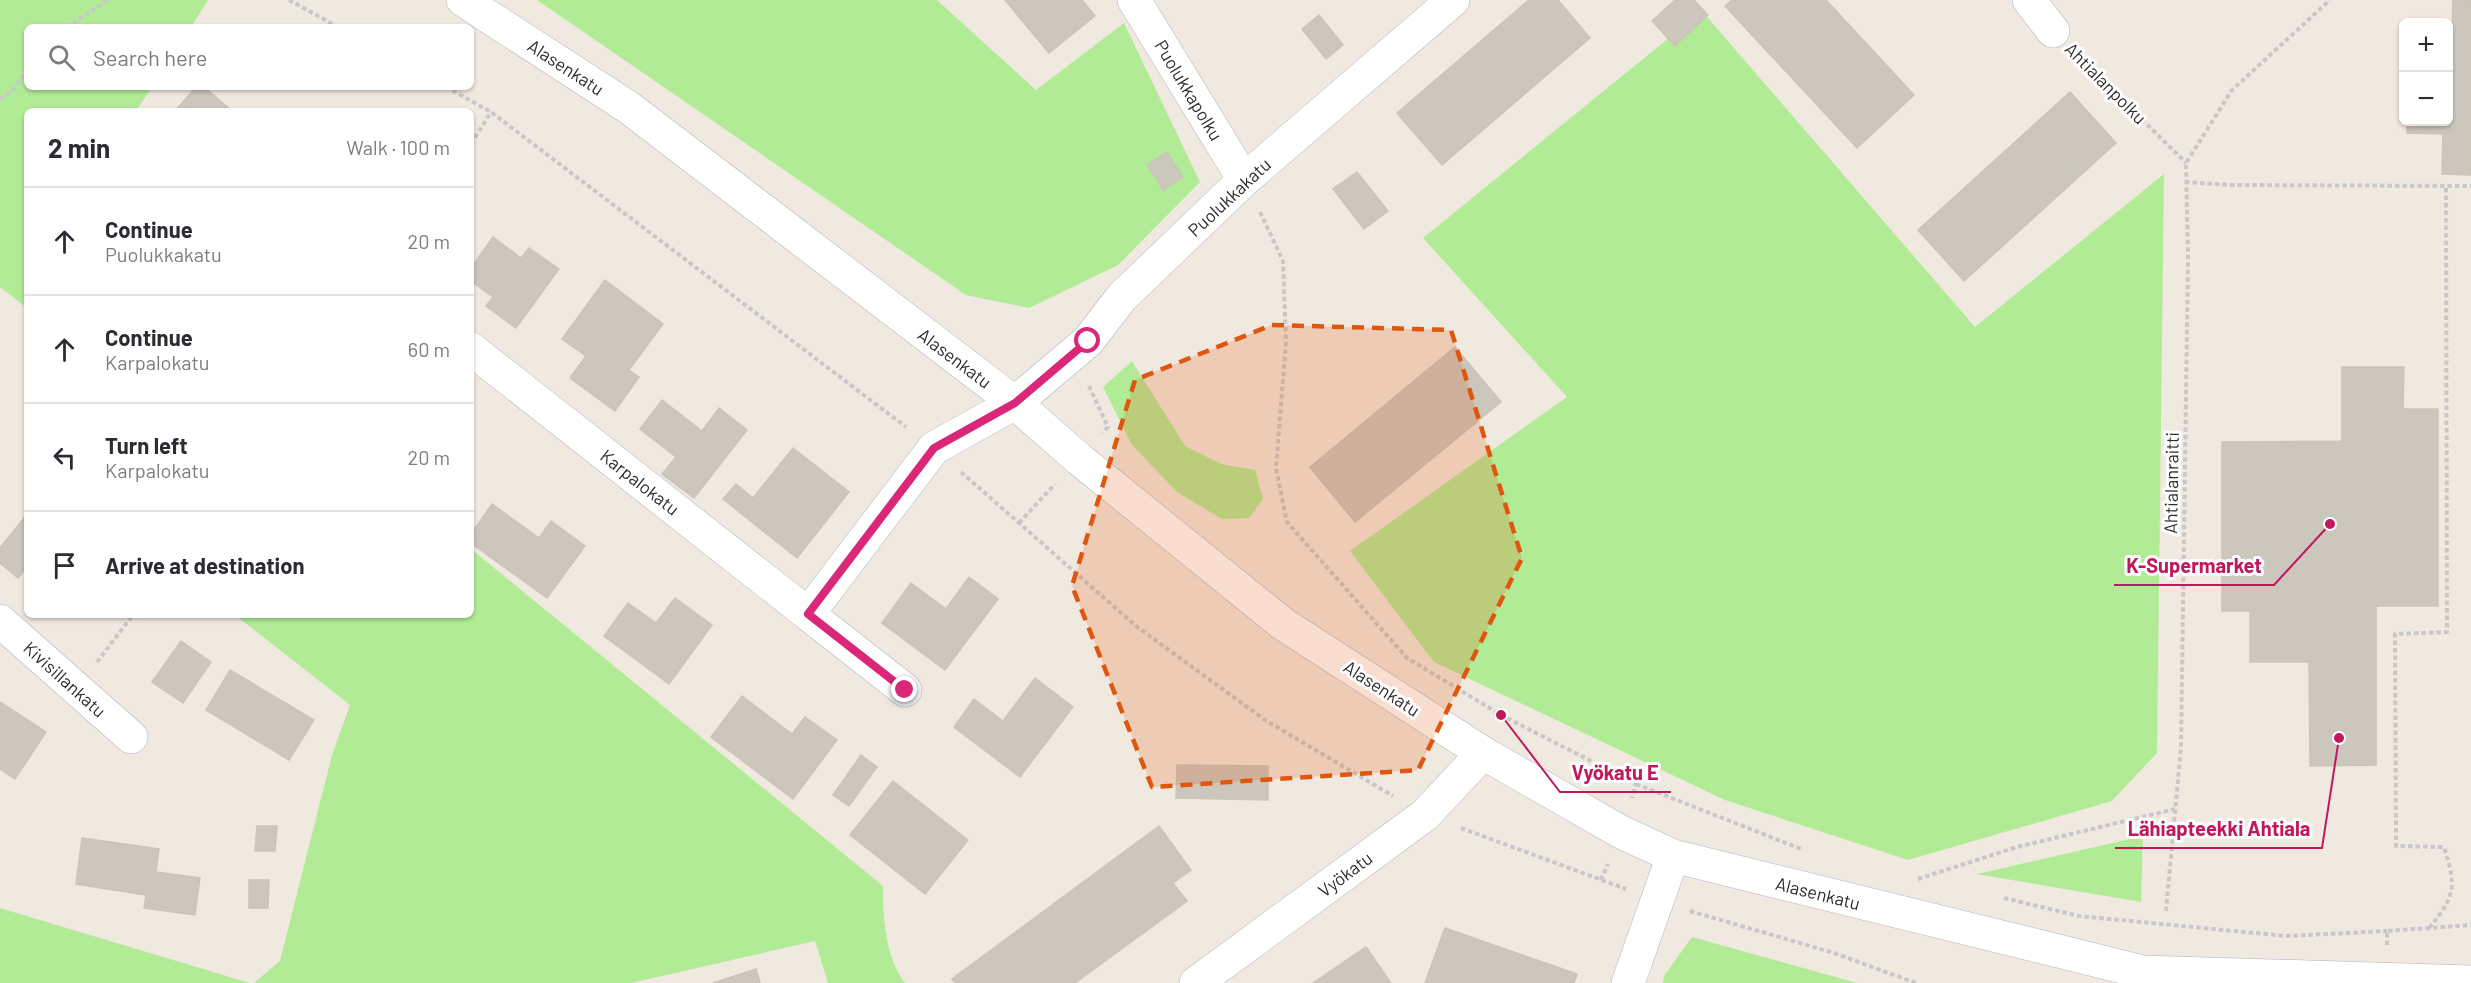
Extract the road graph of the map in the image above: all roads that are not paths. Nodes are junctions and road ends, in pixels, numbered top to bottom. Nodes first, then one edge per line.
1 (463, 0) edge
2 (1134, 0) edge
3 (1453, 0) edge
4 (2029, 0) edge
5 (2053, 31) road end
6 (1244, 180) junction
7 (474, 351) edge
8 (1015, 403) junction
9 (808, 614) junction
10 (0, 621) edge
11 (905, 690) dead end
12 (131, 737) dead end
13 (1483, 753) junction
14 (1673, 856) junction
15 (2471, 982) edge
16 (1196, 983) edge
17 (1628, 983) edge

1 - 8 street, Alasenkatu
2 - 6 street, Puolukkapolku
3 - 6 street, Puolukkakatu
4 - 5 street, Ahtialanpolku
6 - 8 street, Puolukkakatu
7 - 9 street, Karpalokatu
8 - 9 street
8 - 13 street, Alasenkatu
9 - 11 street, Karpalokatu
10 - 12 street, Kivisillankatu
13 - 14 street, Alasenkatu
13 - 16 street, Vyökatu
14 - 15 street, Alasenkatu
14 - 17 street

